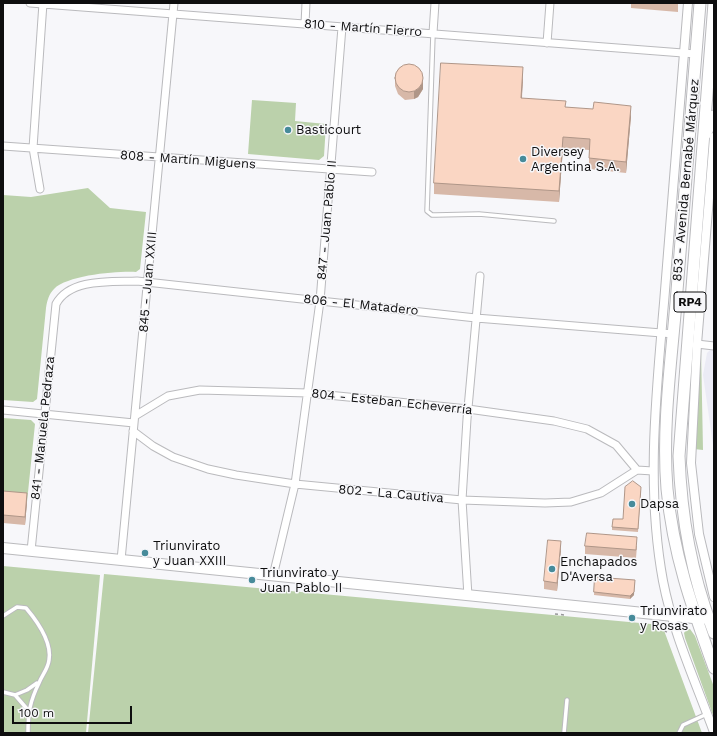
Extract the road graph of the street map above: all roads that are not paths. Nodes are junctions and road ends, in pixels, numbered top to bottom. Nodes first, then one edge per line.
1 (30, 3) edge
2 (174, 3) edge
3 (306, 3) edge
4 (435, 3) edge
5 (550, 3) edge
6 (688, 3) edge
7 (700, 3) edge
8 (714, 3) edge
9 (43, 4) edge
10 (173, 14) junction
11 (305, 24) junction
12 (342, 27) junction
13 (433, 33) junction
14 (547, 42) junction
15 (684, 53) junction
16 (696, 54) junction
17 (714, 116) edge
18 (714, 137) edge
19 (702, 140) junction
20 (3, 146) edge
21 (33, 148) junction
22 (159, 158) junction
23 (330, 170) junction
24 (372, 172) dead end
25 (40, 189) dead end
26 (711, 204) edge
27 (554, 221) dead end
28 (480, 276) dead end
29 (148, 282) junction
30 (320, 301) junction
31 (56, 304) joint
32 (476, 318) junction
33 (661, 333) junction
34 (674, 334) junction
35 (698, 344) junction
36 (714, 346) edge
37 (308, 393) junction
38 (468, 409) junction
39 (3, 410) edge
40 (44, 414) junction
41 (134, 423) junction
42 (637, 470) junction
43 (653, 471) junction
44 (295, 484) junction
45 (462, 500) junction
46 (3, 548) edge
47 (31, 551) junction
48 (121, 560) junction
49 (273, 576) junction
50 (468, 596) junction
51 (714, 597) edge
52 (3, 616) edge
53 (671, 616) junction
54 (695, 619) junction
55 (711, 620) edge
56 (714, 633) edge
57 (714, 668) edge
58 (40, 680) junction
59 (3, 692) edge
60 (15, 695) junction
61 (567, 700) dead end
62 (28, 710) junction
63 (707, 714) junction
64 (714, 732) edge
65 (28, 733) edge
66 (564, 733) edge
67 (679, 733) edge

1 - 9 street, 810 - Martín Fierro
2 - 10 street, 845 - Juan XXIII
3 - 11 street
4 - 13 street
5 - 14 street
6 - 15 street, 853 - Avenida Bernabé Márquez
7 - 16 main road, 853 - Avenida Bernabé Márquez / RP4
8 - 19 main road, 853 - Avenida Bernabé Márquez / RP4
9 - 10 street, 810 - Martín Fierro
9 - 21 street
10 - 11 street, 810 - Martín Fierro
10 - 22 street, 845 - Juan XXIII
11 - 12 street, 810 - Martín Fierro
12 - 13 street, 810 - Martín Fierro
12 - 23 street, 847 - Juan Pablo II
13 - 14 street, 810 - Martín Fierro
13 - 27 lane
14 - 15 street, 810 - Martín Fierro
15 - 16 street, 810 - Martín Fierro
15 - 33 street, 853 - Avenida Bernabé Márquez
16 - 34 main road, 853 - Avenida Bernabé Márquez / RP4
17 - 19 main road
18 - 26 street, 853 - Avenida Bernabé Márquez
19 - 55 main road, 853 - Avenida Bernabé Márquez / RP4
20 - 21 street, 808 - Martín Miguens
21 - 22 street, 808 - Martín Miguens
21 - 25 street
22 - 23 street, 808 - Martín Miguens
22 - 29 street, 845 - Juan XXIII
23 - 24 street, 808 - Martín Miguens
23 - 30 street, 847 - Juan Pablo II
26 - 35 street, 853 - Avenida Bernabé Márquez
28 - 32 street
29 - 30 street, 806 - El Matadero
29 - 31 street, 806 - El Matadero
29 - 41 street, 845 - Juan XXIII
30 - 32 street, 806 - El Matadero
30 - 37 street, 847 - Juan Pablo II
31 - 40 street, 841 - Manuela Pedraza
32 - 33 street, 806 - El Matadero
32 - 38 street
33 - 34 street, 806 - El Matadero
33 - 43 street, 853 - Avenida Bernabé Márquez
34 - 54 main road, 853 - Avenida Bernabé Márquez / RP4
35 - 36 street
35 - 51 street, 853 - Avenida Bernabé Márquez
37 - 38 street, 804 - Esteban Echeverría
37 - 41 street, 804 - Esteban Echeverría
37 - 44 street, 847 - Juan Pablo II
38 - 42 street, 804 - Esteban Echeverría
38 - 45 street
39 - 40 street, 802 - La Cautiva
40 - 41 street, 802 - La Cautiva
40 - 47 street, 841 - Manuela Pedraza
41 - 44 street, 802 - La Cautiva
41 - 48 street, 845 - Juan XXIII
42 - 43 street
42 - 45 street, 802 - La Cautiva
43 - 53 street, 853 - Avenida Bernabé Márquez
44 - 45 street, 802 - La Cautiva
44 - 49 street, 847 - Juan Pablo II
45 - 50 street
46 - 47 main road
47 - 48 main road
48 - 49 main road
49 - 50 main road
50 - 53 main road
52 - 58 lane
53 - 54 main road
53 - 63 street, 853 - Avenida Bernabé Márquez
54 - 55 main road
54 - 57 main road, RP4
55 - 56 main road, RP4
58 - 60 lane
58 - 62 lane
59 - 60 lane
60 - 62 lane
61 - 66 lane
62 - 65 lane
63 - 64 street, 853 - Avenida Bernabé Márquez
63 - 67 lane

